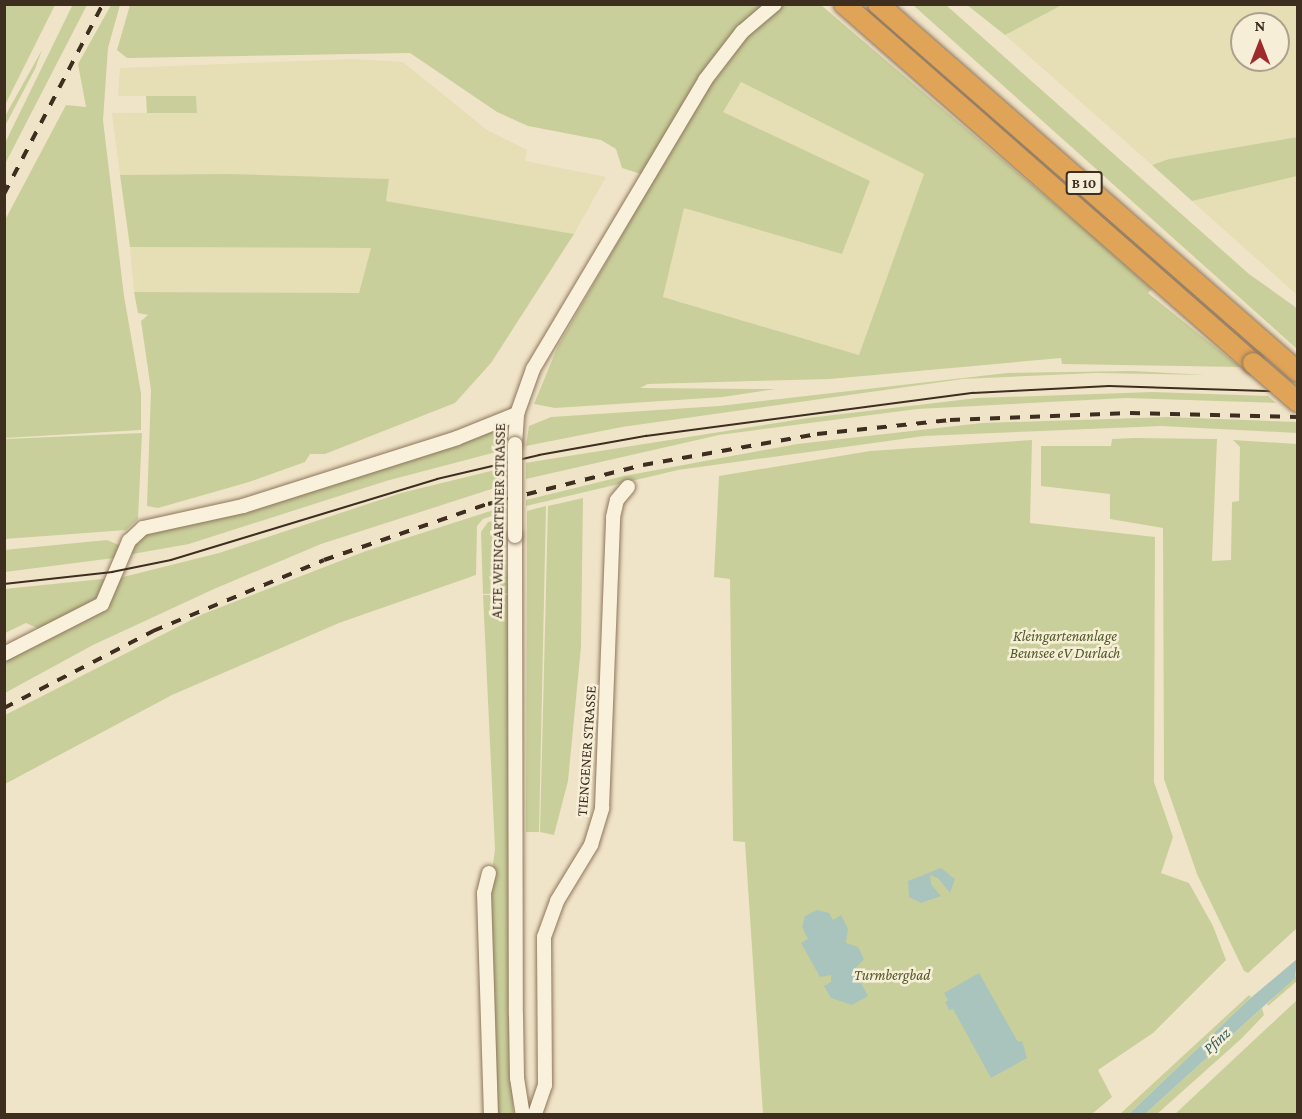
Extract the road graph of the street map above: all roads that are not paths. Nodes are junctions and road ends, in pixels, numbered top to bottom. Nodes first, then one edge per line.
1 (774, 4) edge
2 (844, 4) edge
3 (878, 4) edge
4 (1293, 369) edge
5 (1298, 402) edge
6 (517, 414) junction
7 (628, 487) dead end
8 (4, 654) edge
9 (489, 873) dead end
10 (491, 1114) edge
11 (523, 1114) edge
12 (536, 1114) edge

1 - 6 street, ALTE WEINGARTENER STRASSE
2 - 5 highway, B 10, bridge
3 - 4 highway, B 10
6 - 8 street
6 - 11 street, ALTE WEINGARTENER STRASSE, bridge
7 - 12 street, TIENGENER STRASSE
9 - 10 street

